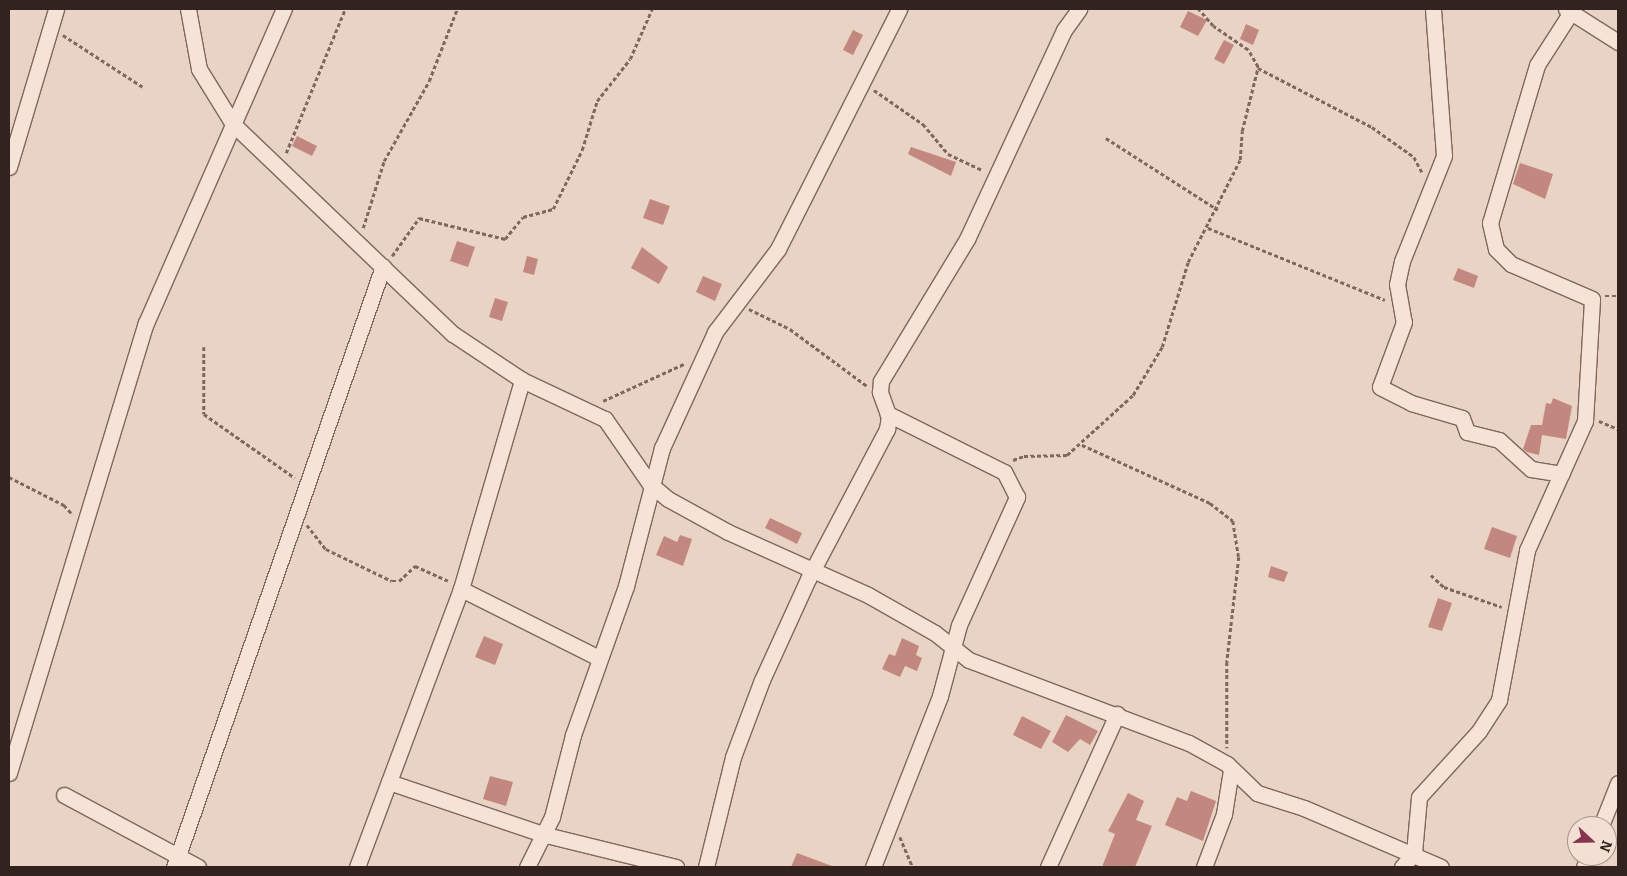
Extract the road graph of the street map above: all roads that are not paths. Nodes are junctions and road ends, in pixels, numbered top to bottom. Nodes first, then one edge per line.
1 (56, 9) edge
2 (188, 9) edge
3 (284, 9) edge
4 (899, 9) edge
5 (1079, 9) edge
6 (1433, 9) edge
7 (1568, 11) edge
8 (1618, 42) edge
9 (233, 124) junction
10 (9, 167) edge
11 (385, 267) junction
12 (522, 380) junction
13 (888, 414) junction
14 (1562, 474) junction
15 (650, 484) junction
16 (815, 571) junction
17 (461, 589) junction
18 (954, 649) junction
19 (599, 658) junction
20 (1116, 714) junction
21 (1229, 767) junction
22 (9, 773) edge
23 (389, 782) junction
24 (1618, 783) edge
25 (64, 795) dead end
26 (1604, 816) edge
27 (546, 835) junction
28 (1414, 853) junction
29 (176, 861) edge
30 (198, 867) edge
31 (357, 867) edge
32 (527, 867) edge
33 (676, 867) edge
34 (706, 867) edge
35 (873, 867) edge
36 (1048, 867) edge
37 (1204, 867) edge
38 (1402, 867) edge
39 (1440, 867) edge

1 - 10 street
2 - 9 street
3 - 9 street
4 - 15 street
5 - 13 street
6 - 14 street
7 - 8 street
7 - 14 street
9 - 11 street
9 - 22 street
11 - 12 street
11 - 29 street
12 - 15 street
12 - 17 street
13 - 16 street
13 - 18 street
14 - 28 street
15 - 16 street
15 - 19 street
16 - 18 street
16 - 34 street
17 - 19 street
17 - 23 street
18 - 20 street
18 - 35 street
19 - 27 street
20 - 21 street
20 - 36 street
21 - 28 street
21 - 37 street
23 - 27 street
23 - 31 street
24 - 26 street
25 - 29 street
27 - 32 street
27 - 33 street
28 - 38 street
28 - 39 street
29 - 30 street

